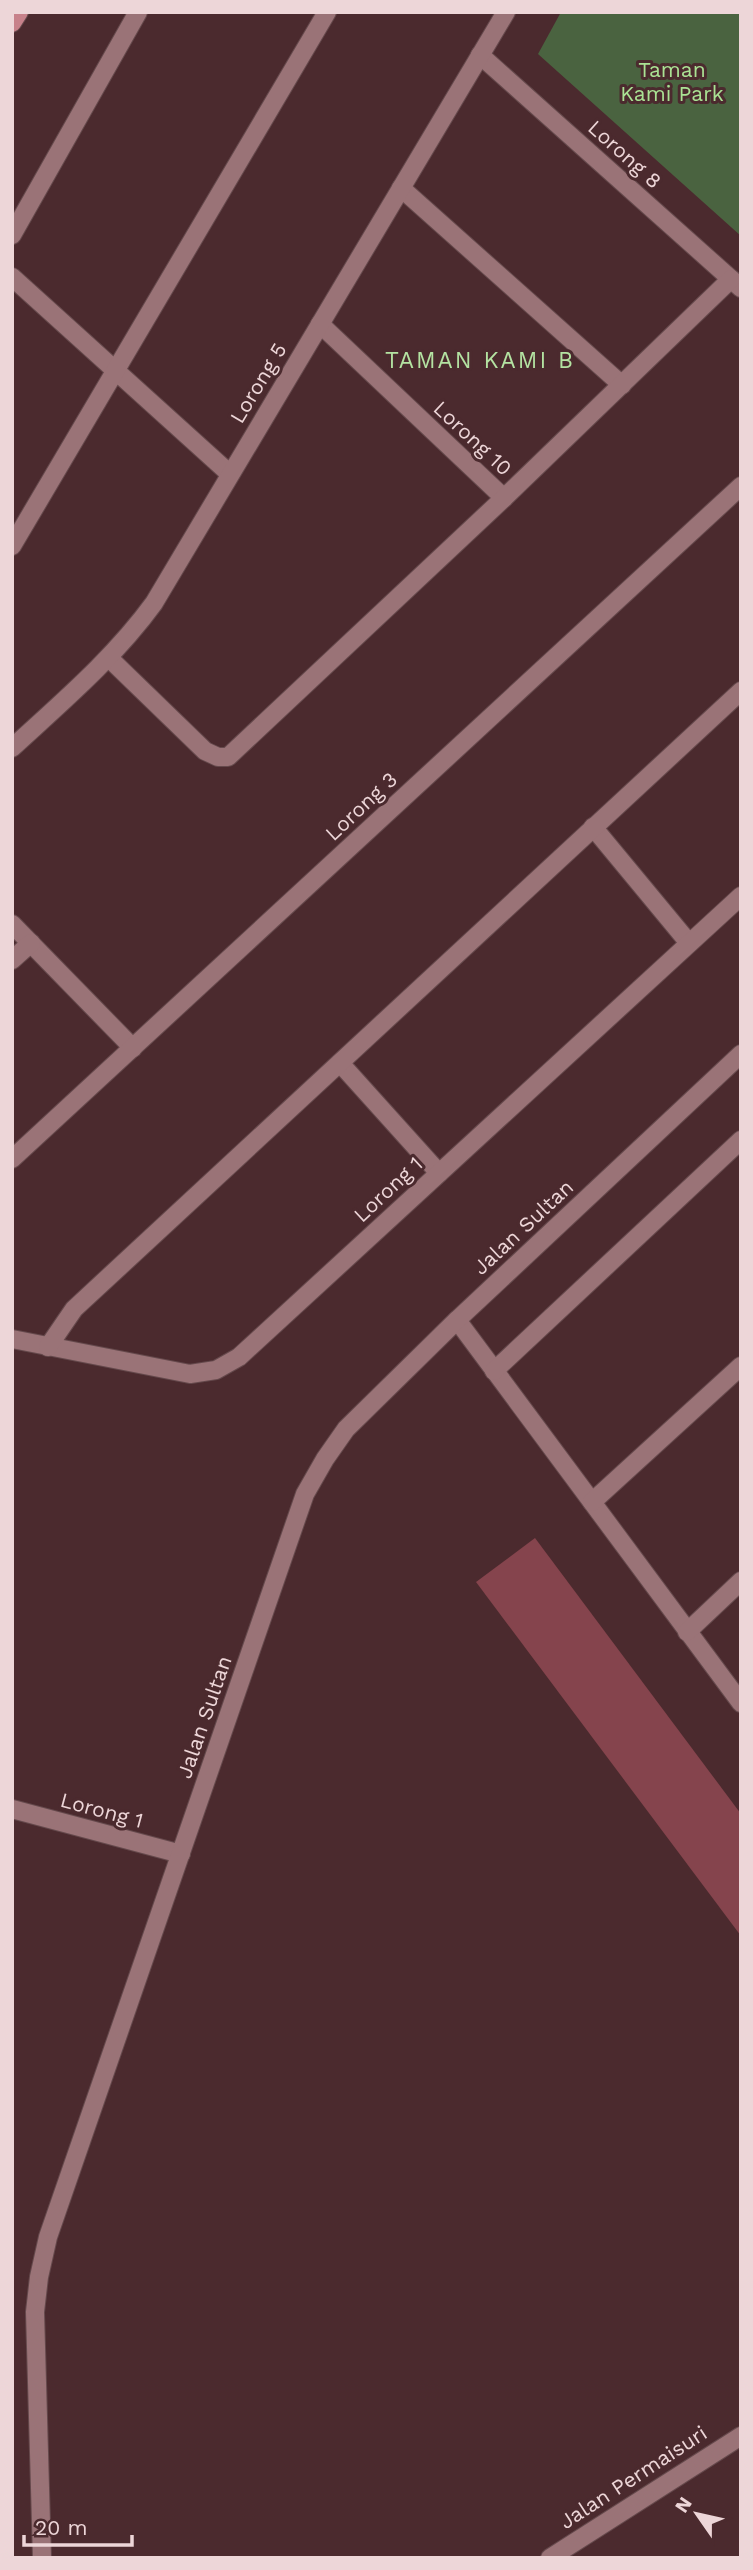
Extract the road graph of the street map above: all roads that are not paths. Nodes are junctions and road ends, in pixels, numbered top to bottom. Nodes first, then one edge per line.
1 (19, 12) edge
2 (138, 12) edge
3 (327, 12) edge
4 (506, 12) edge
5 (12, 23) edge
6 (480, 55) junction
7 (401, 188) junction
8 (12, 235) edge
9 (12, 277) edge
10 (736, 283) edge
11 (320, 324) junction
12 (114, 371) junction
13 (622, 385) junction
14 (230, 474) junction
15 (741, 486) edge
16 (504, 498) junction
17 (12, 546) edge
18 (109, 658) junction
19 (741, 691) edge
20 (12, 748) edge
21 (593, 827) junction
22 (741, 895) edge
23 (12, 924) edge
24 (31, 943) junction
25 (689, 943) junction
26 (12, 960) edge
27 (133, 1048) junction
28 (741, 1054) edge
29 (340, 1063) junction
30 (741, 1140) edge
31 (12, 1159) edge
32 (439, 1173) junction
33 (457, 1320) junction
34 (12, 1339) edge
35 (48, 1347) junction
36 (741, 1366) edge
37 (494, 1371) junction
38 (592, 1502) junction
39 (741, 1581) edge
40 (687, 1632) junction
41 (741, 1703) edge
42 (12, 1809) edge
43 (181, 1854) junction
44 (741, 2436) edge
45 (42, 2558) edge
46 (550, 2558) edge

1 - 5 main road
2 - 8 street
3 - 12 street
4 - 6 street, Lorong 5
6 - 7 street, Lorong 5
6 - 10 street, Lorong 8
7 - 11 street, Lorong 5
7 - 13 street
9 - 12 street
10 - 13 street
11 - 14 street, Lorong 5
11 - 16 street, Lorong 10
12 - 14 street
12 - 17 street
13 - 16 street
14 - 18 street, Lorong 5
15 - 27 street, Lorong 3
16 - 18 street
18 - 20 street, Lorong 5
19 - 21 street
21 - 25 street
21 - 29 street
22 - 25 street, Lorong 1
23 - 24 street
24 - 26 street
24 - 27 street
25 - 32 street, Lorong 1
27 - 31 street, Lorong 3
28 - 33 street, Jalan Sultan
29 - 32 street
29 - 35 street
30 - 37 street
32 - 35 street, Lorong 1
33 - 37 street
33 - 43 street, Jalan Sultan
34 - 35 street, Lorong 1
36 - 38 street
37 - 38 street
38 - 40 street
39 - 40 street
40 - 41 street
42 - 43 street, Lorong 1
43 - 45 street, Jalan Sultan
44 - 46 street, Jalan Permaisuri

